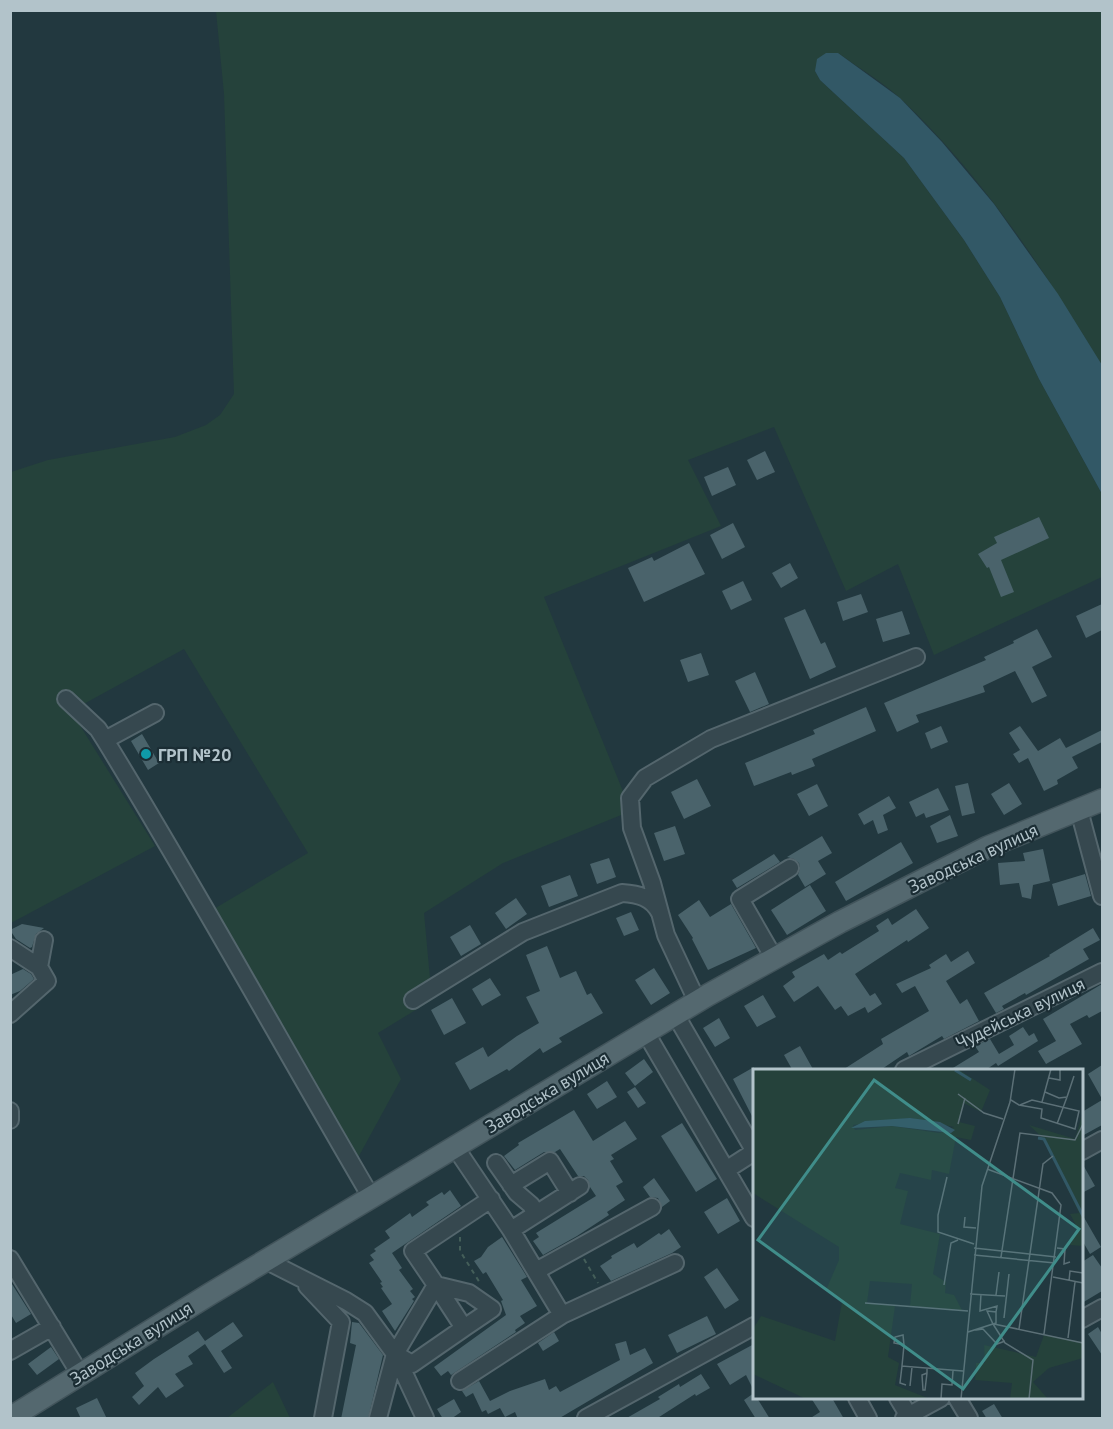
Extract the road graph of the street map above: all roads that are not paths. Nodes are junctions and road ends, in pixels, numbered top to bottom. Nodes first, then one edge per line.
1 (916, 657) dead end
2 (66, 699) dead end
3 (155, 712) dead end
4 (105, 740) junction
5 (1102, 800) edge
6 (1079, 810) junction
7 (790, 868) dead end
8 (1102, 896) edge
9 (662, 916) junction
10 (44, 940) dead end
11 (10, 948) edge
12 (774, 958) junction
13 (39, 968) junction
14 (1102, 972) edge
15 (413, 1000) dead end
16 (697, 1001) junction
17 (10, 1014) edge
18 (675, 1014) junction
19 (646, 1033) junction
20 (908, 1069) edge
21 (10, 1110) edge
22 (10, 1120) edge
23 (1102, 1140) edge
24 (455, 1147) junction
25 (753, 1149) edge
26 (1083, 1150) edge
27 (753, 1152) edge
28 (496, 1163) dead end
29 (726, 1170) junction
30 (512, 1185) junction
31 (371, 1197) junction
32 (491, 1199) junction
33 (652, 1207) dead end
34 (536, 1214) junction
35 (753, 1216) edge
36 (511, 1230) junction
37 (10, 1259) edge
38 (265, 1260) junction
39 (675, 1263) dead end
40 (536, 1271) junction
41 (298, 1277) junction
42 (436, 1285) junction
43 (1102, 1308) edge
44 (562, 1315) junction
45 (1083, 1318) edge
46 (52, 1327) junction
47 (753, 1327) edge
48 (464, 1328) junction
49 (10, 1351) edge
50 (395, 1354) junction
51 (80, 1374) junction
52 (460, 1381) dead end
53 (857, 1399) edge
54 (898, 1399) edge
55 (939, 1399) edge
56 (958, 1399) edge
57 (906, 1417) edge
58 (10, 1418) edge
59 (323, 1419) edge
60 (378, 1419) edge
61 (425, 1419) edge
62 (586, 1419) edge
63 (868, 1419) edge
64 (969, 1419) edge

1 - 9 street
2 - 4 street
3 - 4 street
4 - 31 street
5 - 6 main road, Заводська вулиця
6 - 8 street
6 - 12 main road, Заводська вулиця
7 - 12 street
9 - 15 street
9 - 16 street
10 - 13 street
11 - 13 street
12 - 16 main road, Заводська вулиця
13 - 17 street
14 - 20 street, Чудейська вулиця
16 - 18 main road, Заводська вулиця
18 - 19 main road, Заводська вулиця
18 - 25 street
19 - 24 main road, Заводська вулиця
19 - 29 street
21 - 22 street
23 - 26 street
24 - 31 main road, Заводська вулиця
24 - 32 street
27 - 29 street
28 - 30 street
29 - 35 street
30 - 34 street
30 - 34 street
31 - 38 main road, Заводська вулиця
32 - 36 street
32 - 42 street
33 - 40 street
34 - 36 street
36 - 40 street
37 - 46 street
38 - 41 street
38 - 51 main road, Заводська вулиця
39 - 44 street
40 - 44 street
41 - 50 street
41 - 59 street
42 - 48 street
42 - 48 street
42 - 50 street
43 - 45 street
44 - 52 street
46 - 49 street
46 - 51 street
47 - 62 street
48 - 50 street
50 - 60 street
50 - 61 street
51 - 58 main road, Заводська вулиця
53 - 63 street
54 - 57 street
55 - 57 street
56 - 64 street

